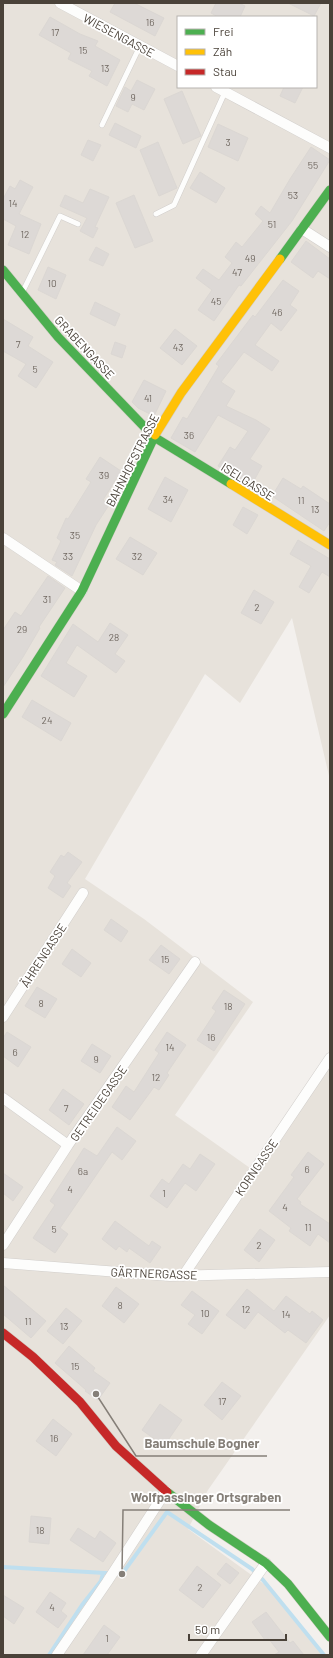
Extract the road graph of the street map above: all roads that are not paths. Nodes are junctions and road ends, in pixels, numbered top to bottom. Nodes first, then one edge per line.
1 (60, 3) edge
2 (140, 46) junction
3 (177, 65) edge
4 (221, 89) edge
5 (102, 125) dead end
6 (330, 148) edge
7 (330, 190) edge
8 (156, 214) dead end
9 (78, 224) dead end
10 (302, 228) junction
11 (330, 247) edge
12 (3, 270) edge
13 (22, 293) junction
14 (154, 437) junction
15 (3, 538) edge
16 (330, 545) edge
17 (82, 591) junction
18 (3, 714) edge
19 (83, 893) dead end
20 (195, 962) dead end
21 (3, 1017) edge
22 (330, 1058) edge
23 (3, 1098) edge
24 (68, 1145) junction
25 (3, 1245) edge
26 (3, 1263) edge
27 (330, 1272) edge
28 (183, 1276) junction
29 (3, 1333) edge
30 (166, 1491) junction
31 (266, 1563) junction
32 (330, 1637) edge
33 (57, 1655) edge
34 (200, 1655) edge

1 - 2 street, WIESENGASSE
2 - 3 street, WIESENGASSE
2 - 5 lane
4 - 6 street
4 - 8 lane
7 - 10 street, BAHNHOFSTRASSE
9 - 13 lane
10 - 11 street
10 - 14 street, BAHNHOFSTRASSE
12 - 13 street, GRABENGASSE
13 - 14 street, GRABENGASSE
14 - 16 street, ISELGASSE
14 - 17 street, BAHNHOFSTRASSE
15 - 17 street
17 - 18 street, BAHNHOFSTRASSE
19 - 21 street, ÄHRENGASSE
20 - 24 street, GETREIDEGASSE
22 - 28 street, KORNGASSE
23 - 24 street
24 - 25 street, GETREIDEGASSE
26 - 28 street, GÄRTNERGASSE
27 - 28 street, GÄRTNERGASSE
29 - 30 street
30 - 31 street
30 - 33 street
31 - 32 street
31 - 34 street

